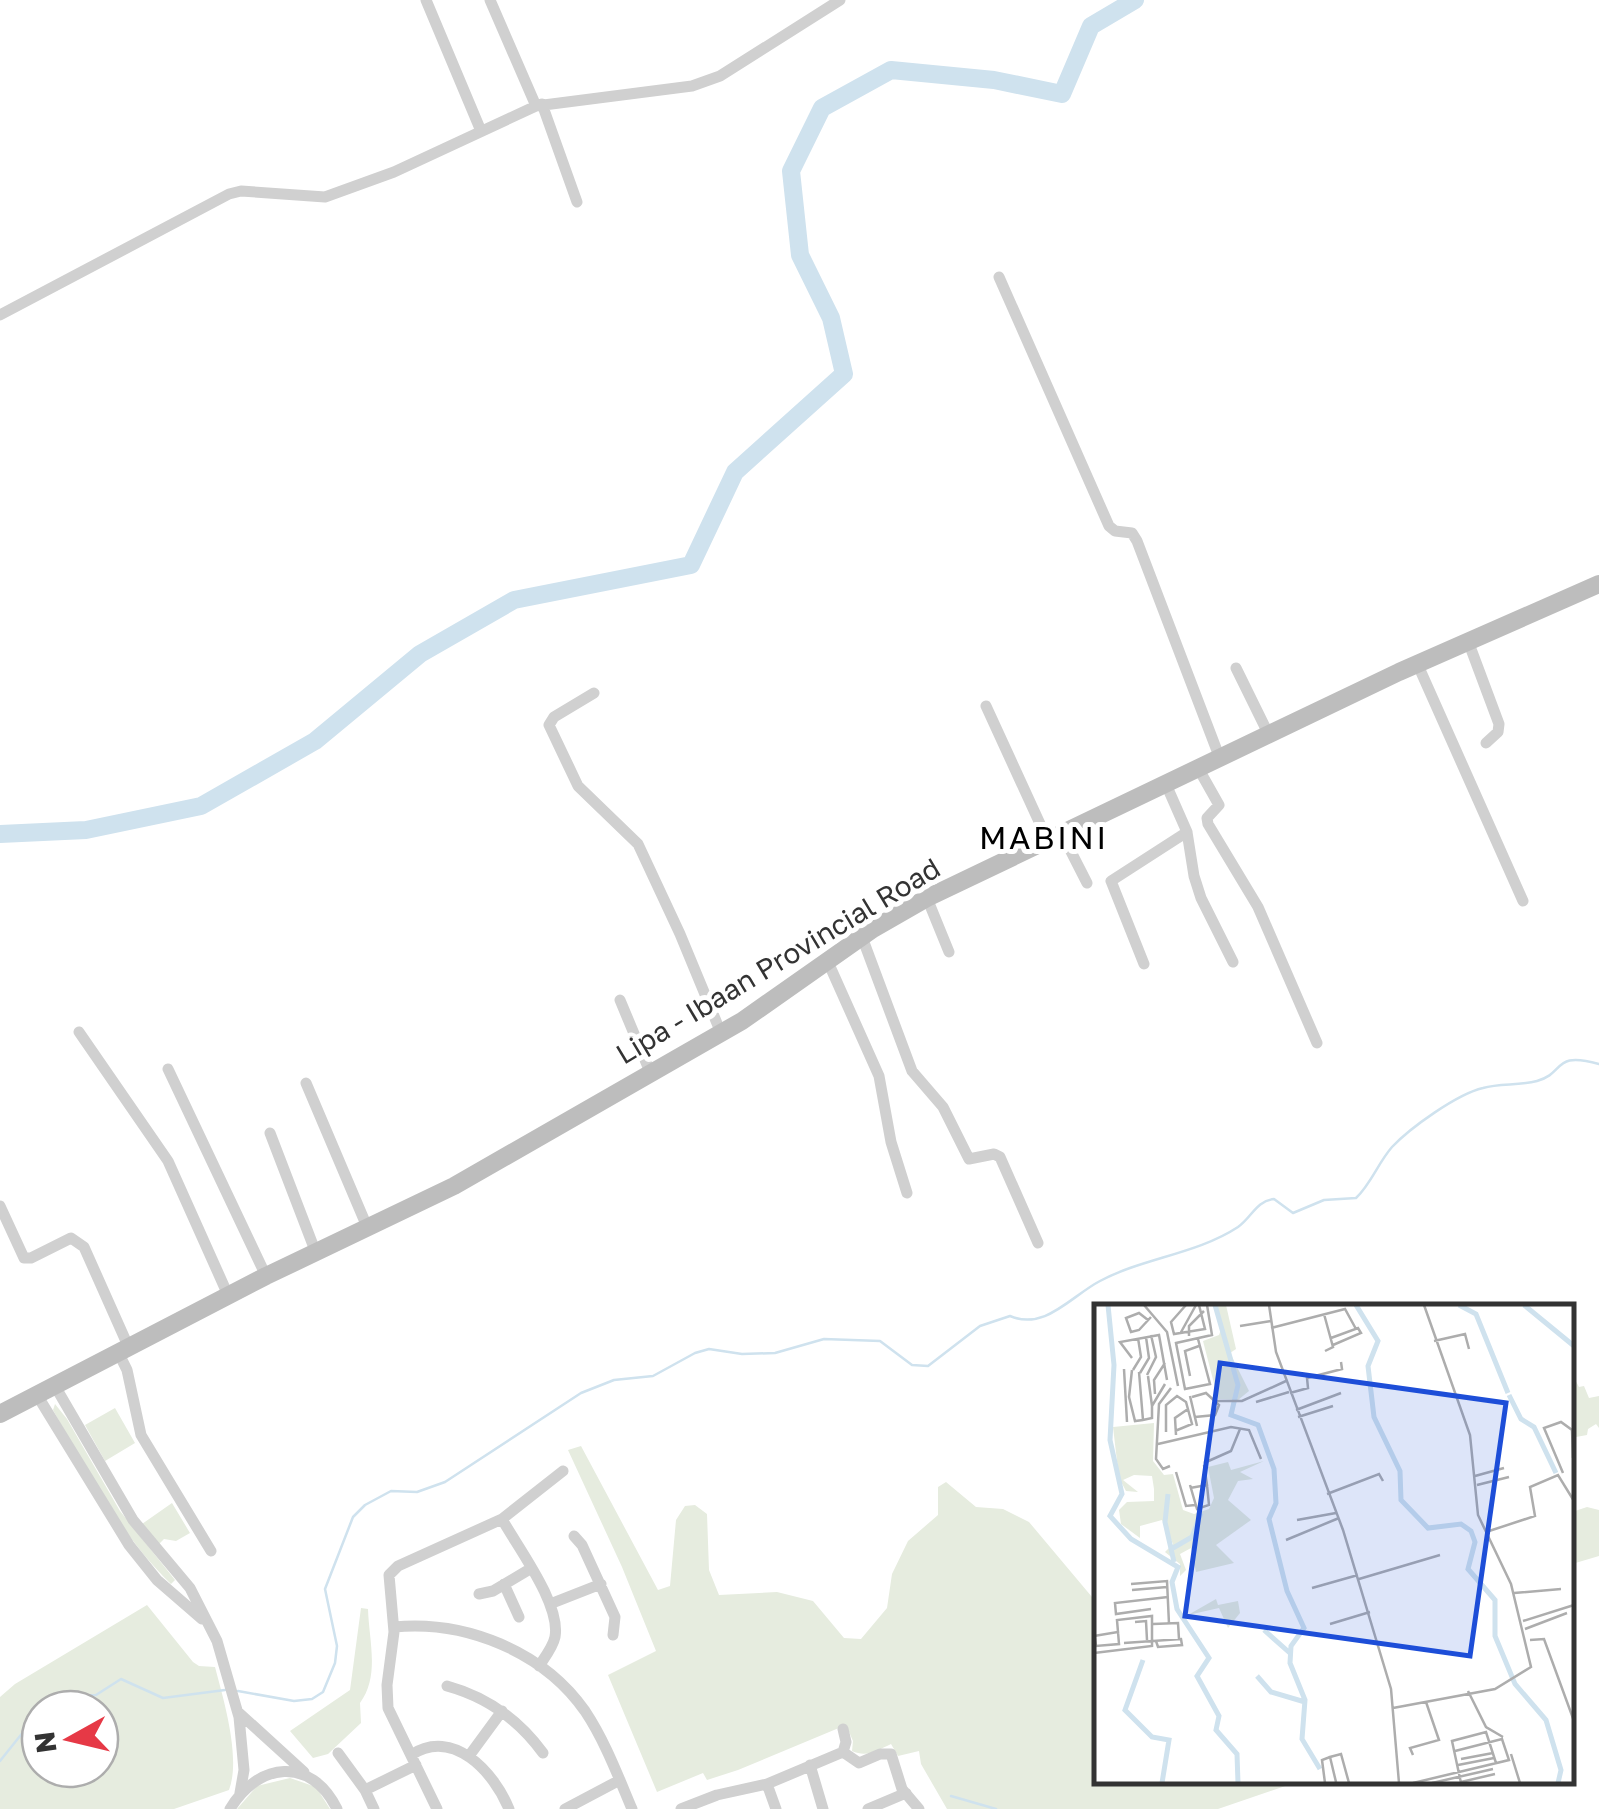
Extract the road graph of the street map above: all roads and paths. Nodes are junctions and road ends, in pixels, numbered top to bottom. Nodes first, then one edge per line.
1 (426, 0) edge
2 (490, 0) edge
3 (840, 0) edge
4 (818, 6) edge
5 (539, 105) junction
6 (481, 131) junction
7 (577, 202) dead end
8 (999, 276) dead end
9 (0, 315) edge
10 (1599, 584) edge
11 (1468, 641) junction
12 (1417, 663) junction
13 (1236, 668) dead end
14 (594, 692) dead end
15 (986, 706) dead end
16 (1268, 733) junction
17 (1486, 743) dead end
18 (1219, 756) junction
19 (1197, 766) junction
20 (1166, 782) junction
21 (1187, 832) junction
22 (1054, 836) junction
23 (1087, 883) dead end
24 (926, 898) junction
25 (1523, 900) dead end
26 (862, 937) junction
27 (949, 952) dead end
28 (828, 962) junction
29 (1234, 962) dead end
30 (1144, 964) dead end
31 (620, 1000) dead end
32 (79, 1032) dead end
33 (721, 1033) junction
34 (1317, 1042) dead end
35 (168, 1070) dead end
36 (650, 1072) junction
37 (306, 1083) dead end
38 (270, 1133) dead end
39 (906, 1193) dead end
40 (0, 1206) edge
41 (368, 1229) junction
42 (1038, 1243) dead end
43 (316, 1253) junction
44 (266, 1276) junction
45 (228, 1295) junction
46 (124, 1351) junction
47 (46, 1390) junction
48 (0, 1414) edge
49 (564, 1471) dead end
50 (502, 1519) junction
51 (574, 1536) dead end
52 (212, 1551) dead end
53 (530, 1569) junction
54 (504, 1584) junction
55 (601, 1584) junction
56 (479, 1594) dead end
57 (550, 1604) junction
58 (518, 1617) dead end
59 (207, 1624) junction
60 (394, 1628) junction
61 (613, 1635) dead end
62 (539, 1666) junction
63 (447, 1686) dead end
64 (238, 1711) junction
65 (502, 1711) junction
66 (842, 1729) dead end
67 (844, 1752) junction
68 (543, 1753) dead end
69 (338, 1754) dead end
70 (469, 1756) junction
71 (413, 1760) junction
72 (810, 1765) junction
73 (304, 1772) junction
74 (620, 1780) junction
75 (767, 1784) junction
76 (366, 1790) junction
77 (240, 1793) junction
78 (906, 1793) junction
79 (717, 1795) junction
80 (230, 1809) edge
81 (336, 1809) edge
82 (374, 1809) edge
83 (437, 1809) edge
84 (508, 1809) edge
85 (565, 1809) edge
86 (632, 1809) edge
87 (681, 1809) edge
88 (722, 1809) edge
89 (776, 1809) edge
90 (823, 1809) edge
91 (868, 1809) edge
92 (918, 1809) edge

1 - 6 street
2 - 5 street
3 - 4 street
4 - 5 street
5 - 6 street
5 - 7 street
6 - 9 street
8 - 18 street
10 - 11 main road, Lipa - Ibaan Provincial Road
11 - 12 main road, Lipa - Ibaan Provincial Road
11 - 17 street
12 - 16 main road, Lipa - Ibaan Provincial Road
12 - 25 street
13 - 16 street
14 - 33 street
15 - 22 street
16 - 18 main road, Lipa - Ibaan Provincial Road
18 - 19 main road, Lipa - Ibaan Provincial Road
19 - 20 main road, Lipa - Ibaan Provincial Road
19 - 34 street
20 - 21 street
20 - 22 main road, Lipa - Ibaan Provincial Road
21 - 29 street
21 - 30 street
22 - 23 street
22 - 24 main road, Lipa - Ibaan Provincial Road
24 - 26 main road, Lipa - Ibaan Provincial Road
24 - 27 street
26 - 28 main road, Lipa - Ibaan Provincial Road
26 - 42 street
28 - 33 main road, Lipa - Ibaan Provincial Road
28 - 39 street
31 - 36 street
32 - 45 street
33 - 36 main road, Lipa - Ibaan Provincial Road
35 - 44 street
36 - 41 main road, Lipa - Ibaan Provincial Road
37 - 41 street
38 - 43 street
40 - 46 street
41 - 43 main road, Lipa - Ibaan Provincial Road
43 - 44 main road, Lipa - Ibaan Provincial Road
44 - 45 main road, Lipa - Ibaan Provincial Road
45 - 46 main road, Lipa - Ibaan Provincial Road
46 - 47 main road, Lipa - Ibaan Provincial Road
46 - 52 street
47 - 48 main road, Lipa - Ibaan Provincial Road
47 - 59 street
47 - 59 street
49 - 50 street
50 - 53 street
50 - 60 street
51 - 55 street
53 - 54 street
53 - 57 street
54 - 56 street
54 - 58 street
55 - 57 street
55 - 61 street
57 - 62 street
59 - 64 street
60 - 62 street
60 - 71 street
62 - 74 street
63 - 65 street
64 - 73 street
64 - 77 street
65 - 68 street
65 - 70 street
66 - 67 street
67 - 72 street
67 - 78 street
69 - 76 street
70 - 71 street
70 - 84 street
71 - 76 street
71 - 83 street
72 - 75 street
72 - 90 street
73 - 77 street
73 - 81 street
74 - 85 street
74 - 86 street
75 - 79 street
75 - 89 street
76 - 82 street
77 - 80 street
78 - 91 street
78 - 92 street
79 - 87 street
79 - 88 street

